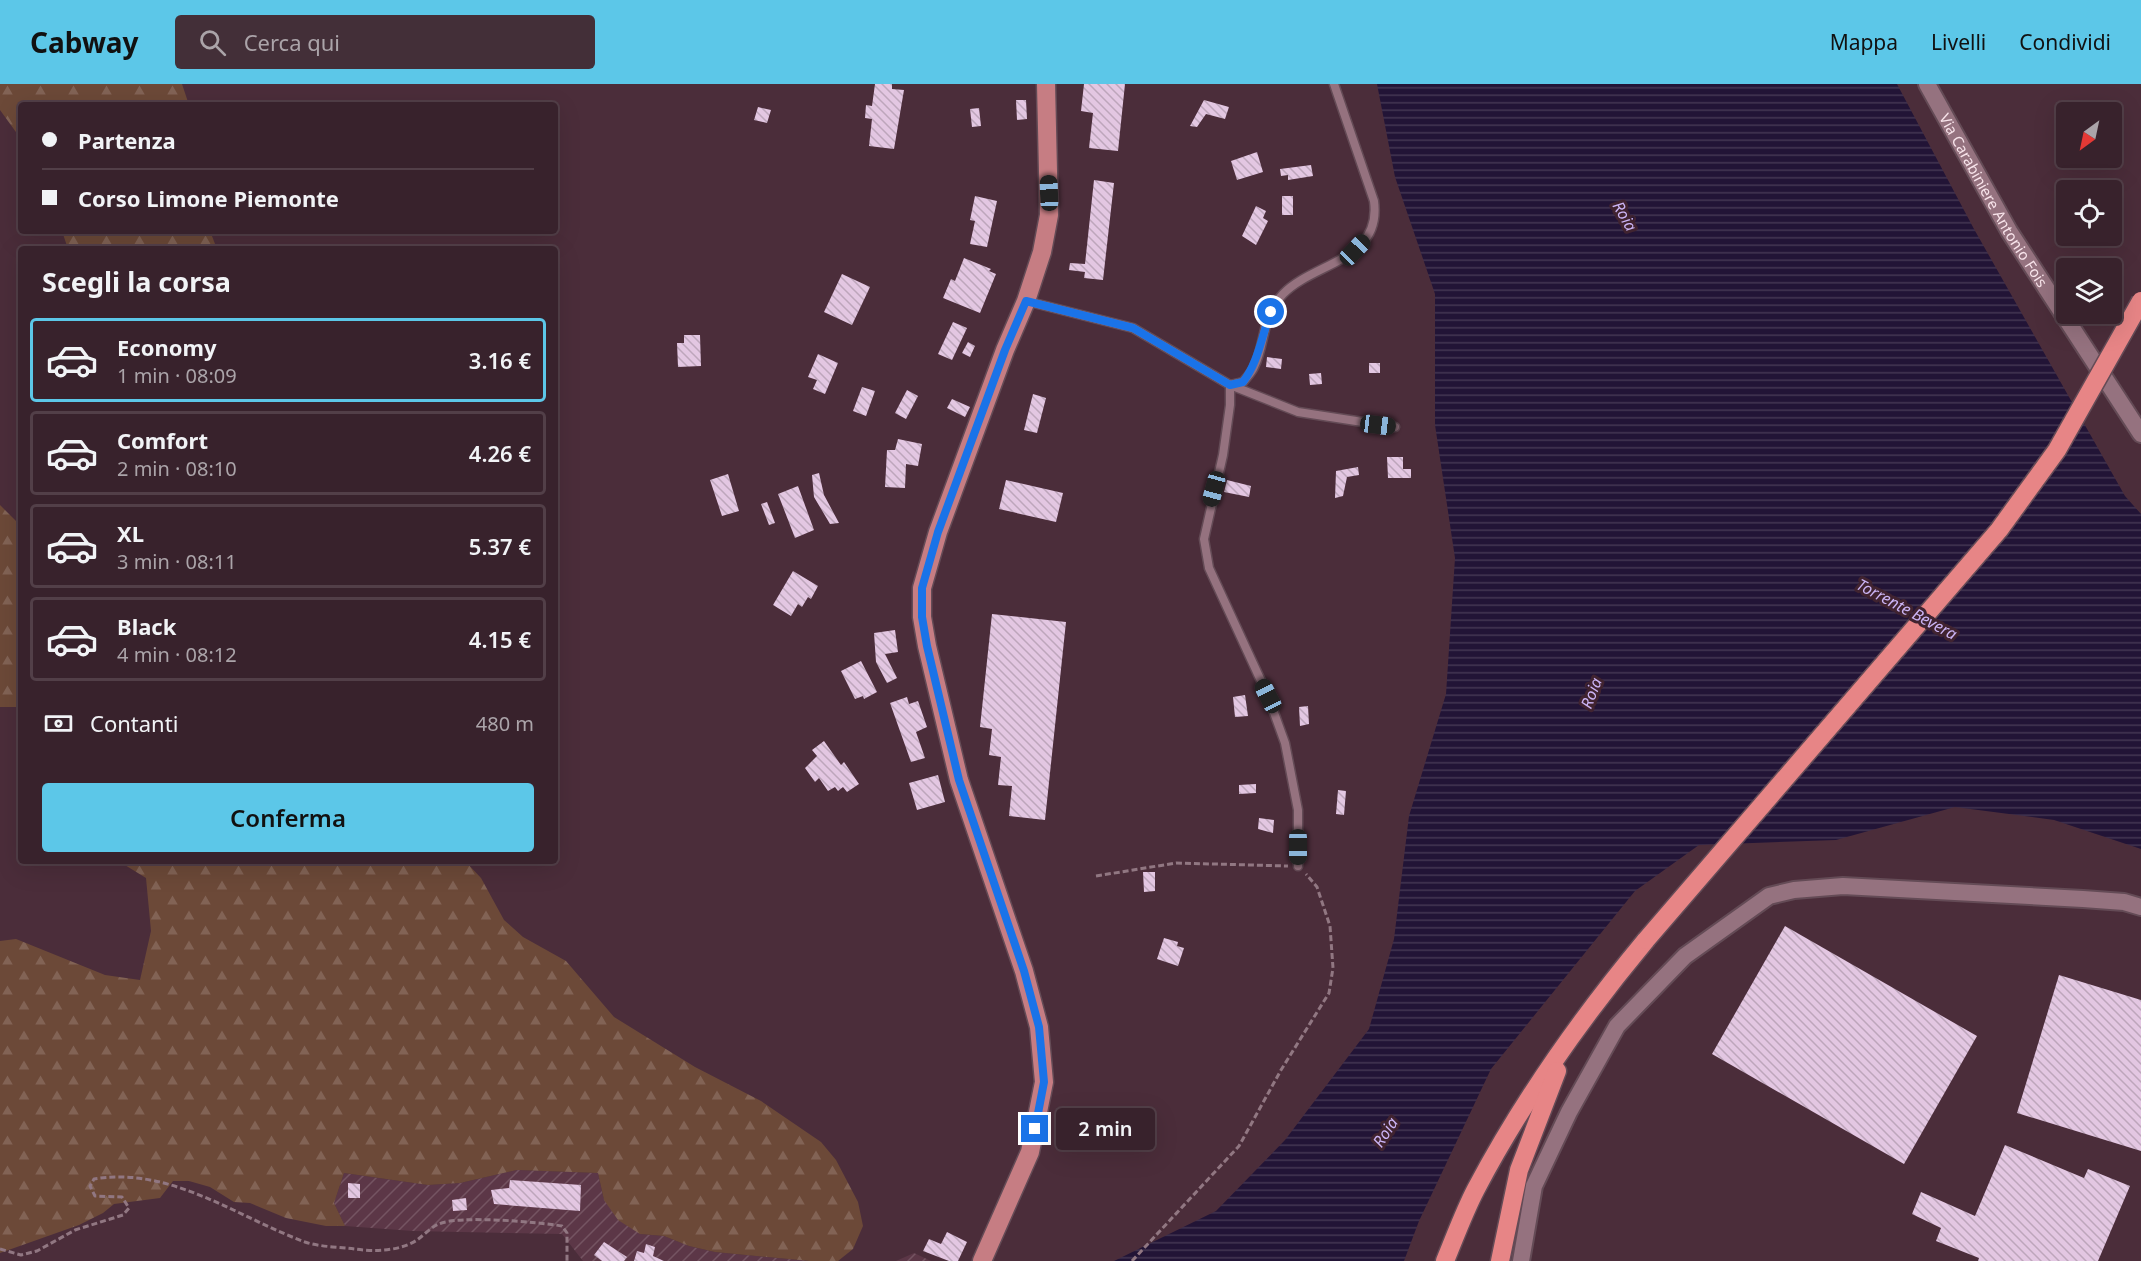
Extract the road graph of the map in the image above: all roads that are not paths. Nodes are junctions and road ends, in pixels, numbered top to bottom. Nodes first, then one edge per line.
1 (1046, 84) edge
2 (1334, 84) edge
3 (1927, 84) edge
4 (1026, 301) junction
5 (2141, 301) edge
6 (1230, 385) junction
7 (1395, 427) dead end
8 (2141, 434) edge
9 (1298, 866) road end
10 (2141, 907) edge
11 (1570, 1038) junction
12 (983, 1261) edge
13 (1445, 1261) edge
14 (1500, 1261) edge
15 (1521, 1261) edge

1 - 4 main road
2 - 6 lane
3 - 8 street, Via Carabiniere Antonio Fois
4 - 6 lane
4 - 12 main road
5 - 11 highway, bridge
6 - 7 lane
6 - 9 lane
10 - 15 street
11 - 13 highway
11 - 14 highway

